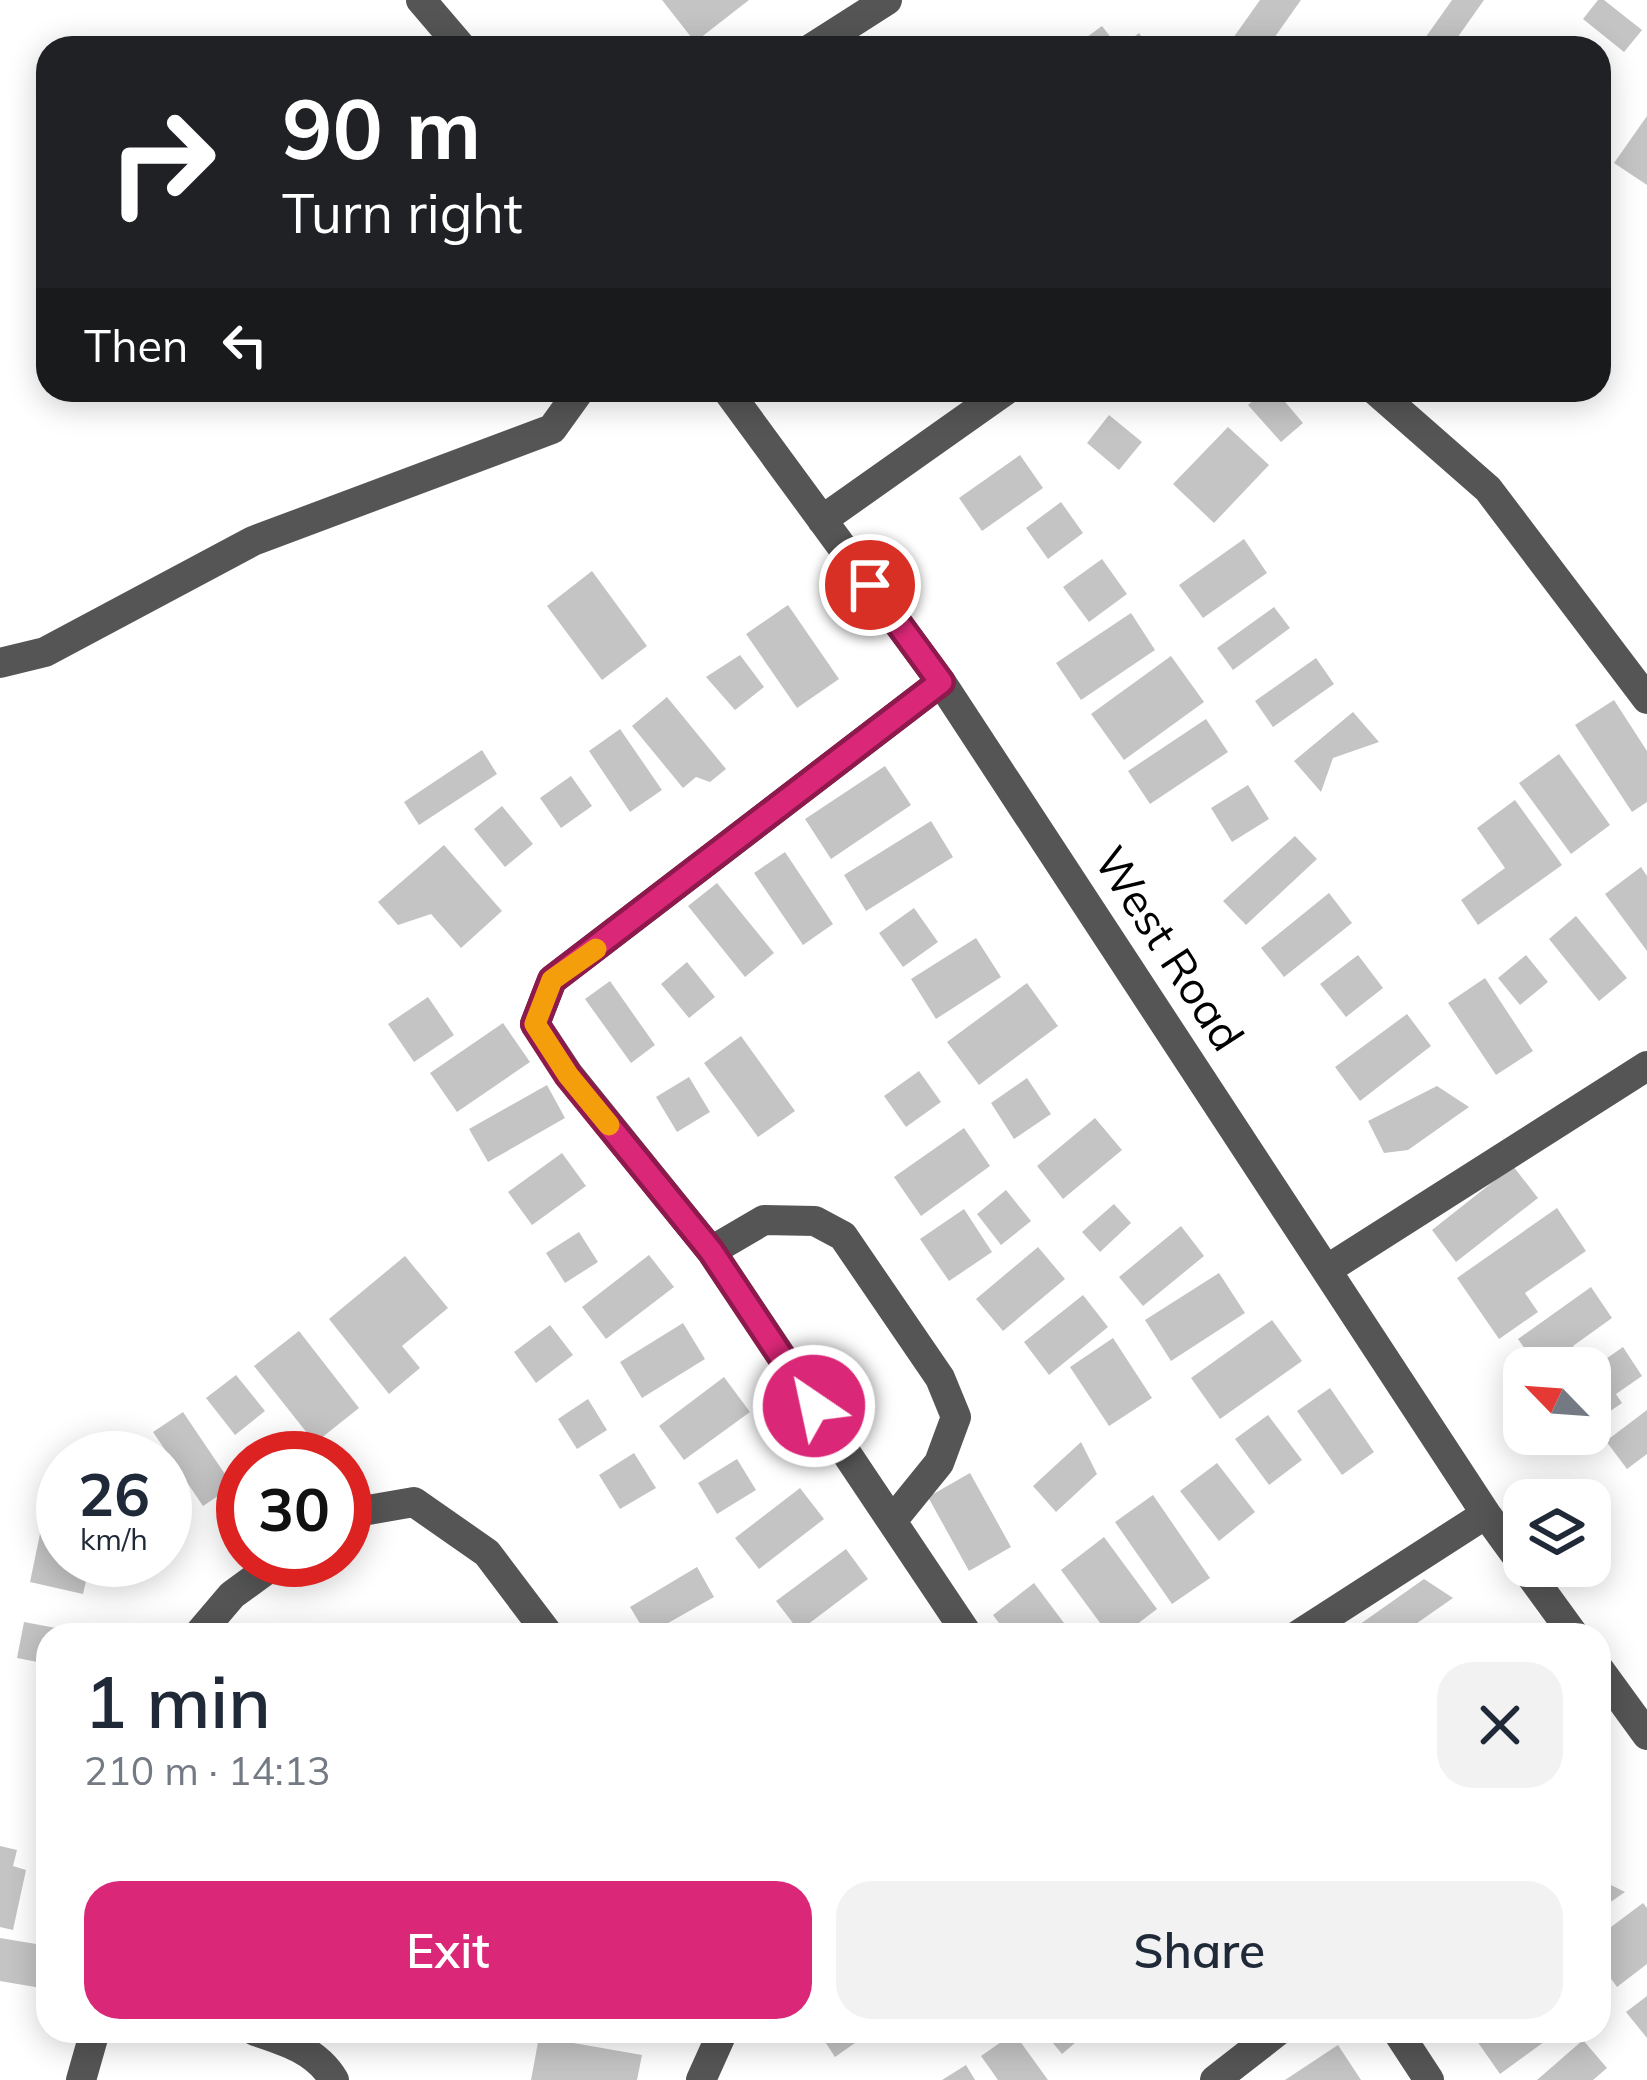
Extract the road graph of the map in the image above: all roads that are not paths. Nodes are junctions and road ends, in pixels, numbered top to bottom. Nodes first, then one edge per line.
1 (421, 0) edge
2 (887, 0) edge
3 (452, 36) edge
4 (831, 36) edge
5 (571, 402) edge
6 (736, 402) edge
7 (981, 402) edge
8 (1389, 402) edge
9 (822, 520) junction
10 (0, 663) edge
11 (941, 682) junction
12 (1647, 699) edge
13 (1647, 1066) edge
14 (711, 1251) junction
15 (1328, 1268) junction
16 (372, 1509) edge
17 (1486, 1514) junction
18 (892, 1521) junction
19 (243, 1587) edge
20 (209, 1623) edge
21 (540, 1623) edge
22 (960, 1623) edge
23 (1317, 1623) edge
24 (1565, 1623) edge
25 (1611, 1686) edge
26 (1647, 1736) edge
27 (92, 2043) edge
28 (290, 2043) edge
29 (718, 2043) edge
30 (1263, 2043) edge
31 (1405, 2043) edge
32 (81, 2080) edge
33 (334, 2080) edge
34 (701, 2080) edge
35 (1215, 2080) edge
36 (1430, 2080) edge

1 - 3 street
2 - 4 street
5 - 10 street
6 - 9 street, West Road
7 - 9 street
8 - 12 street
9 - 11 street, West Road
11 - 14 street
11 - 15 street, West Road
13 - 15 street
14 - 18 street
14 - 18 street
15 - 17 street, West Road
16 - 21 street
17 - 23 street
17 - 24 street, West Road
18 - 22 street
19 - 20 street
25 - 26 street
27 - 32 street
28 - 33 street
29 - 34 street
30 - 35 street
31 - 36 street

